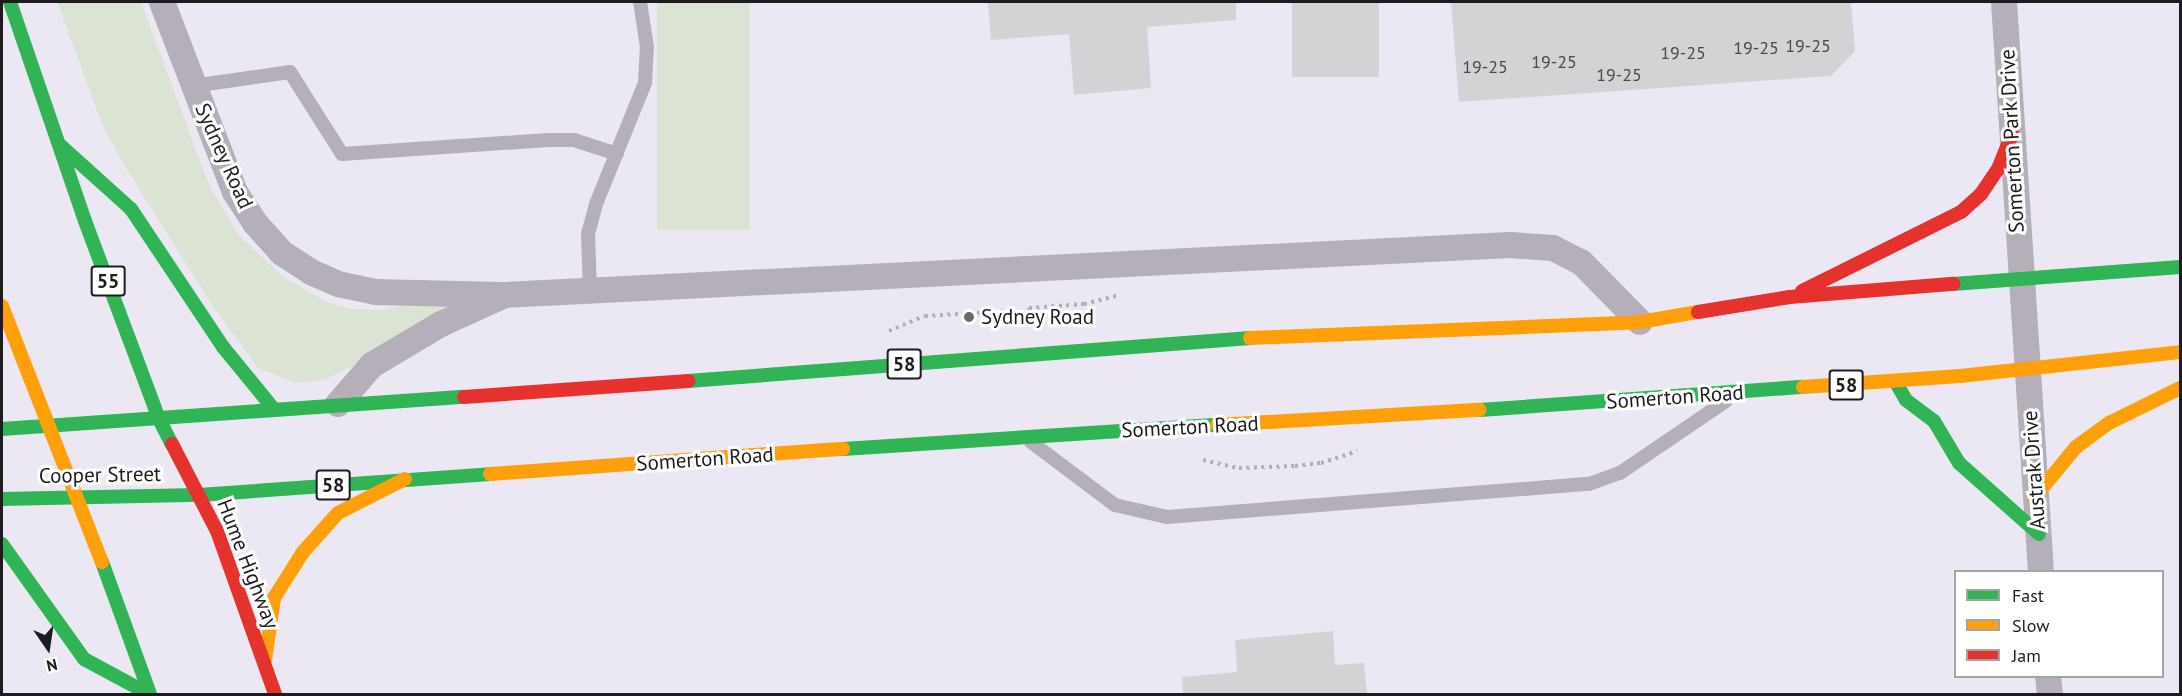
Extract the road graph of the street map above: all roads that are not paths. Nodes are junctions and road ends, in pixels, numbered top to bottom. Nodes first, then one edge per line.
1 (10, 2) edge
2 (162, 2) edge
3 (640, 2) edge
4 (2004, 2) edge
5 (193, 86) junction
6 (2012, 134) junction
7 (58, 143) junction
8 (617, 154) junction
9 (2181, 267) edge
10 (2019, 280) junction
11 (590, 291) junction
12 (505, 295) junction
13 (1790, 297) junction
14 (2, 306) edge
15 (1640, 322) junction
16 (2181, 352) edge
17 (2027, 368) junction
18 (1895, 381) junction
19 (2181, 388) edge
20 (1738, 393) junction
21 (338, 404) junction
22 (273, 408) junction
23 (159, 419) junction
24 (47, 427) junction
25 (2, 429) edge
26 (1023, 436) junction
27 (405, 480) junction
28 (77, 495) junction
29 (199, 495) junction
30 (2034, 498) junction
31 (2, 500) edge
32 (2039, 534) junction
33 (2, 544) edge
34 (2041, 570) edge
35 (264, 666) junction
36 (2048, 678) edge
37 (149, 694) edge
38 (275, 694) edge
39 (2050, 694) edge

1 - 7 main road, 55
2 - 5 street, Sydney Road
3 - 8 lane
4 - 6 street, Somerton Park Drive
5 - 8 lane
5 - 12 street, Sydney Road
6 - 10 street, Somerton Park Drive
6 - 13 main road
7 - 22 main road
7 - 23 main road, 55
8 - 11 lane
9 - 10 main road, 58
10 - 13 main road, 58
10 - 17 street, Somerton Park Drive
11 - 12 street
11 - 15 street
12 - 21 street
13 - 15 main road, 58
14 - 24 main road
15 - 21 main road, 58
16 - 17 main road, Somerton Road / 58
17 - 18 main road, Somerton Road / 58
17 - 30 street, Austrak Drive
18 - 20 main road, Somerton Road / 58
18 - 32 main road
19 - 30 main road
20 - 26 main road, Somerton Road / 58
20 - 26 lane
21 - 22 main road, 58
22 - 23 main road, 58
23 - 24 main road, 58
23 - 29 main road, Hume Highway / 55
24 - 25 main road, 58
24 - 28 main road
26 - 27 main road, Somerton Road / 58
27 - 29 main road, Somerton Road / 58
27 - 35 main road
28 - 29 main road, Cooper Street / 58
28 - 31 main road, Cooper Street / 58
28 - 37 main road
29 - 35 main road, Hume Highway / 55
30 - 32 street, Austrak Drive
32 - 34 street, Austrak Drive
33 - 37 main road
35 - 38 main road, Hume Highway / 55
36 - 39 street

